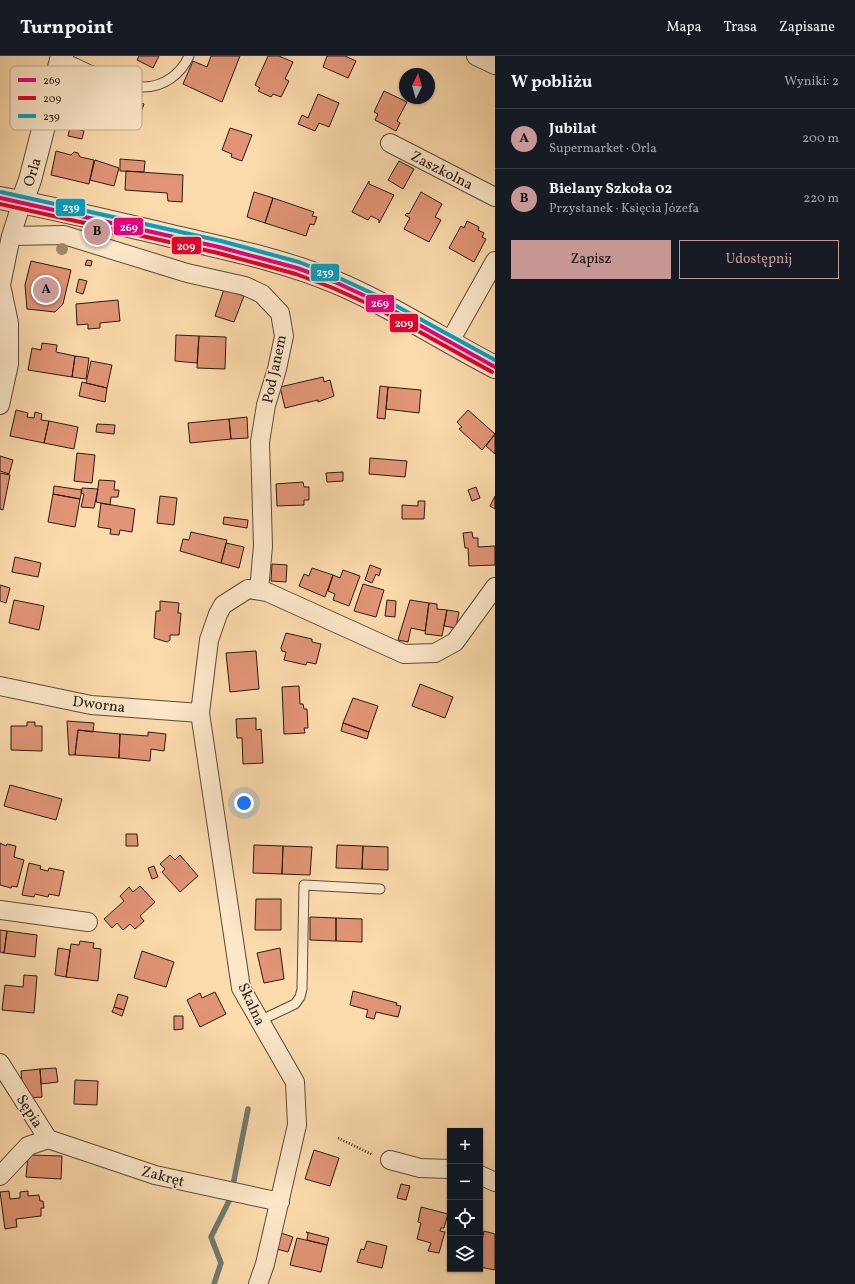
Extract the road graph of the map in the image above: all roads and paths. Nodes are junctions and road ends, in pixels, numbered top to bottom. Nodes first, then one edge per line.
1 (62, 56) edge
2 (189, 56) edge
3 (476, 56) edge
4 (495, 65) edge
5 (59, 66) edge
6 (85, 66) edge
7 (142, 88) edge
8 (43, 130) edge
9 (390, 143) dead end
10 (495, 197) edge
11 (0, 198) edge
12 (22, 202) junction
13 (11, 236) junction
14 (495, 261) edge
15 (0, 285) edge
16 (449, 343) junction
17 (495, 367) edge
18 (0, 405) edge
19 (495, 587) edge
20 (259, 590) junction
21 (0, 686) edge
22 (200, 713) junction
23 (380, 888) dead end
24 (0, 910) edge
25 (88, 922) dead end
26 (259, 1021) junction
27 (0, 1062) edge
28 (338, 1138) dead end
29 (48, 1139) junction
30 (390, 1160) joint
31 (447, 1169) edge
32 (0, 1176) edge
33 (483, 1176) edge
34 (495, 1182) edge
35 (280, 1202) junction
36 (258, 1284) edge

1 - 5 street, Orla
1 - 6 lane
2 - 7 lane
3 - 4 street
8 - 12 street, Orla
9 - 10 street, Zaszkolna
11 - 12 street
12 - 13 street, Orla
12 - 16 street
13 - 15 street, Orla
13 - 20 street, Pod Janem
14 - 16 street
15 - 18 street, Orla
16 - 17 street
19 - 20 street
20 - 22 street
21 - 22 street, Dworna
22 - 26 street, Skalna
23 - 26 lane
24 - 25 street
26 - 35 street, Skalna
27 - 29 street, Sępia
28 - 30 path
29 - 32 street
29 - 35 street, Zakręt
30 - 31 street
33 - 34 street
35 - 36 street, Skalna

